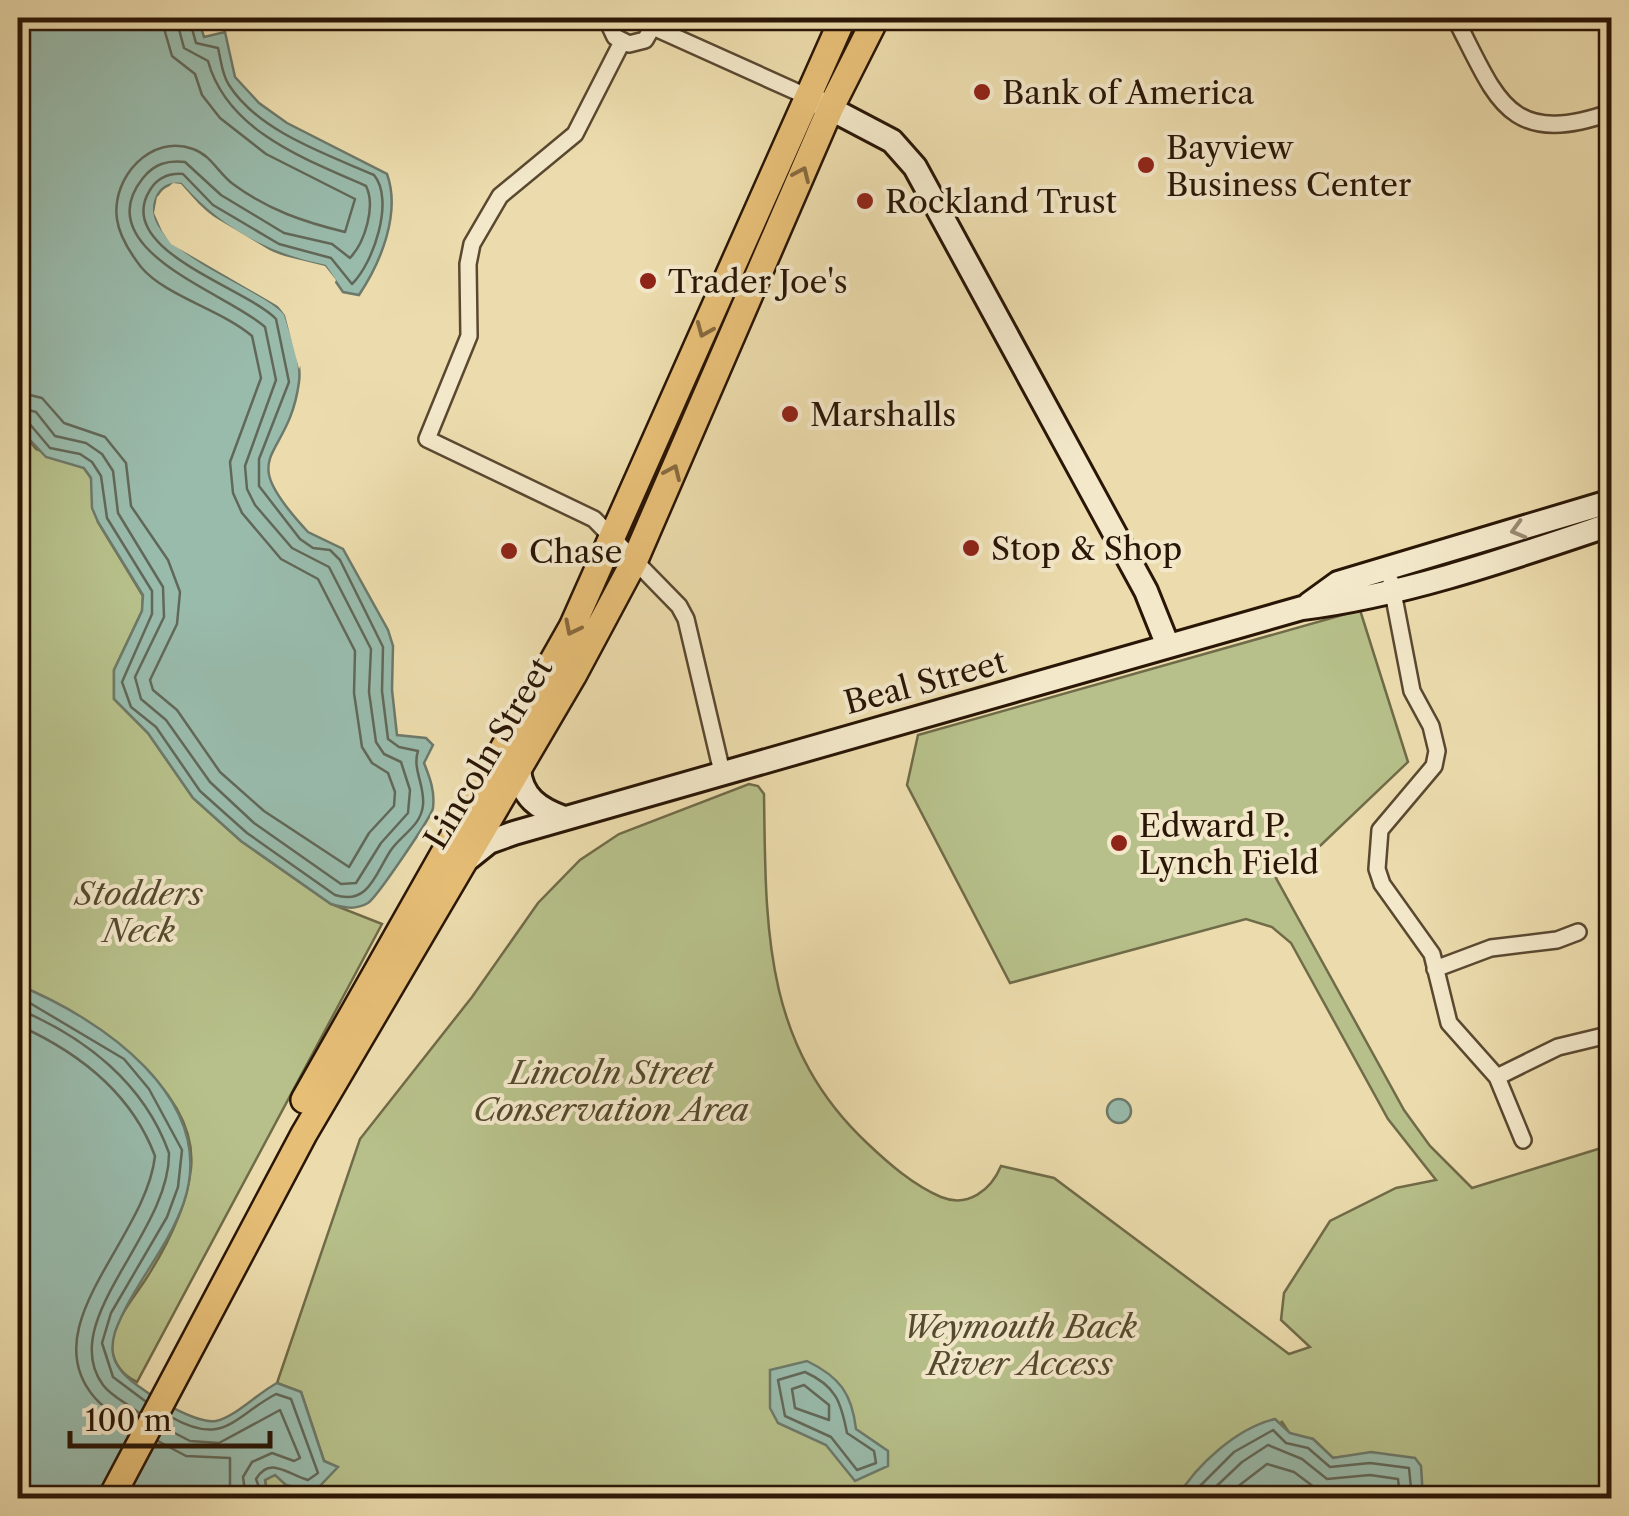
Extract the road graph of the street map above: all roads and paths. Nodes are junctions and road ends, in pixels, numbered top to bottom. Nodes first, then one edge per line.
1 (606, 18) edge
2 (843, 18) edge
3 (876, 18) edge
4 (1454, 18) edge
5 (656, 23) edge
6 (622, 42) junction
7 (806, 96) junction
8 (831, 107) junction
9 (1612, 112) edge
10 (1612, 501) edge
11 (1612, 524) edge
12 (613, 540) junction
13 (634, 562) junction
14 (1390, 579) junction
15 (1168, 646) junction
16 (519, 769) junction
17 (722, 772) junction
18 (564, 818) junction
19 (459, 866) junction
20 (1578, 932) dead end
21 (1435, 969) junction
22 (1612, 1034) edge
23 (1497, 1077) junction
24 (1523, 1140) dead end
25 (162, 1383) junction
26 (94, 1498) edge
27 (110, 1498) edge

1 - 6 street
2 - 7 main road, Lincoln Street
3 - 8 main road, Lincoln Street
4 - 9 street
5 - 6 street
5 - 7 street
6 - 12 street
7 - 8 street
7 -> 12 main road, Lincoln Street
13 -> 8 main road, Lincoln Street
8 - 15 street
10 -> 14 street, Beal Street
11 - 14 street, Beal Street
12 - 13 street
12 -> 25 main road, Lincoln Street
13 - 16 main road, Lincoln Street
13 - 17 street
14 - 15 street, Beal Street
14 - 21 street
15 - 17 street, Beal Street
16 - 18 street
16 - 19 main road, Lincoln Street
17 - 18 street, Beal Street
18 - 19 street, Beal Street
19 - 25 main road, Lincoln Street
20 - 21 street
21 - 23 street
22 - 23 street
23 - 24 street
25 - 26 main road, Lincoln Street
25 - 27 main road, Lincoln Street

